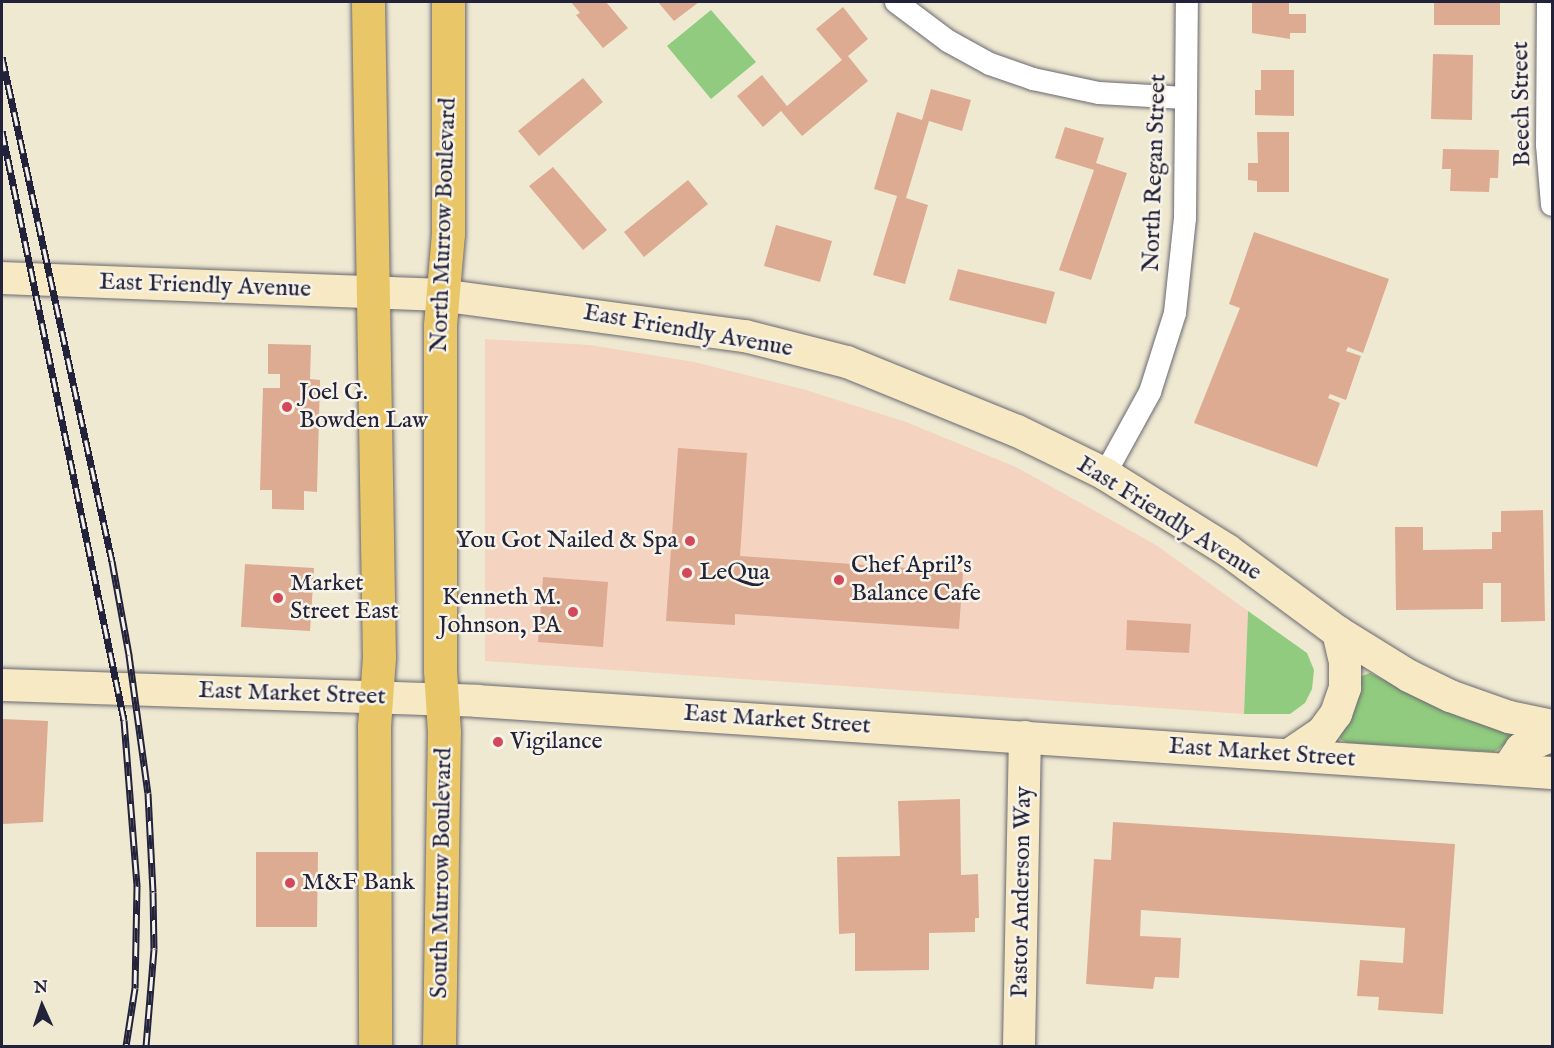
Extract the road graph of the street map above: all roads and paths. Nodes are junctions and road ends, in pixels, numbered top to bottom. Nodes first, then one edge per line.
1 (368, 2) edge
2 (448, 2) edge
3 (896, 2) edge
4 (1187, 2) edge
5 (1548, 2) edge
6 (1185, 98) junction
7 (1552, 205) edge
8 (2, 278) edge
9 (375, 292) junction
10 (440, 295) junction
11 (1105, 474) junction
12 (1338, 632) junction
13 (2, 685) edge
14 (376, 696) junction
15 (442, 700) junction
16 (1552, 726) edge
17 (1552, 735) edge
18 (1025, 737) junction
19 (1289, 754) junction
20 (1507, 770) junction
21 (1552, 773) edge
22 (375, 1047) edge
23 (439, 1047) edge
24 (1020, 1047) edge

1 - 9 main road
2 - 10 main road, North Murrow Boulevard
3 - 6 street
4 - 6 street, North Regan Street
5 - 7 street, Beech Street
6 - 11 street, North Regan Street
8 - 9 main road, East Friendly Avenue
9 - 10 main road, East Friendly Avenue
9 - 14 main road
10 - 11 main road, East Friendly Avenue
10 - 15 main road, North Murrow Boulevard
11 - 12 main road, East Friendly Avenue
12 - 16 main road
12 - 19 main road
13 - 14 main road, East Market Street
14 - 15 main road, East Market Street
14 - 22 main road
15 - 18 main road, East Market Street
15 - 23 main road, South Murrow Boulevard
17 - 20 main road
18 - 19 main road, East Market Street
18 - 24 main road, Pastor Anderson Way
19 - 20 main road, East Market Street
20 - 21 main road, East Market Street

